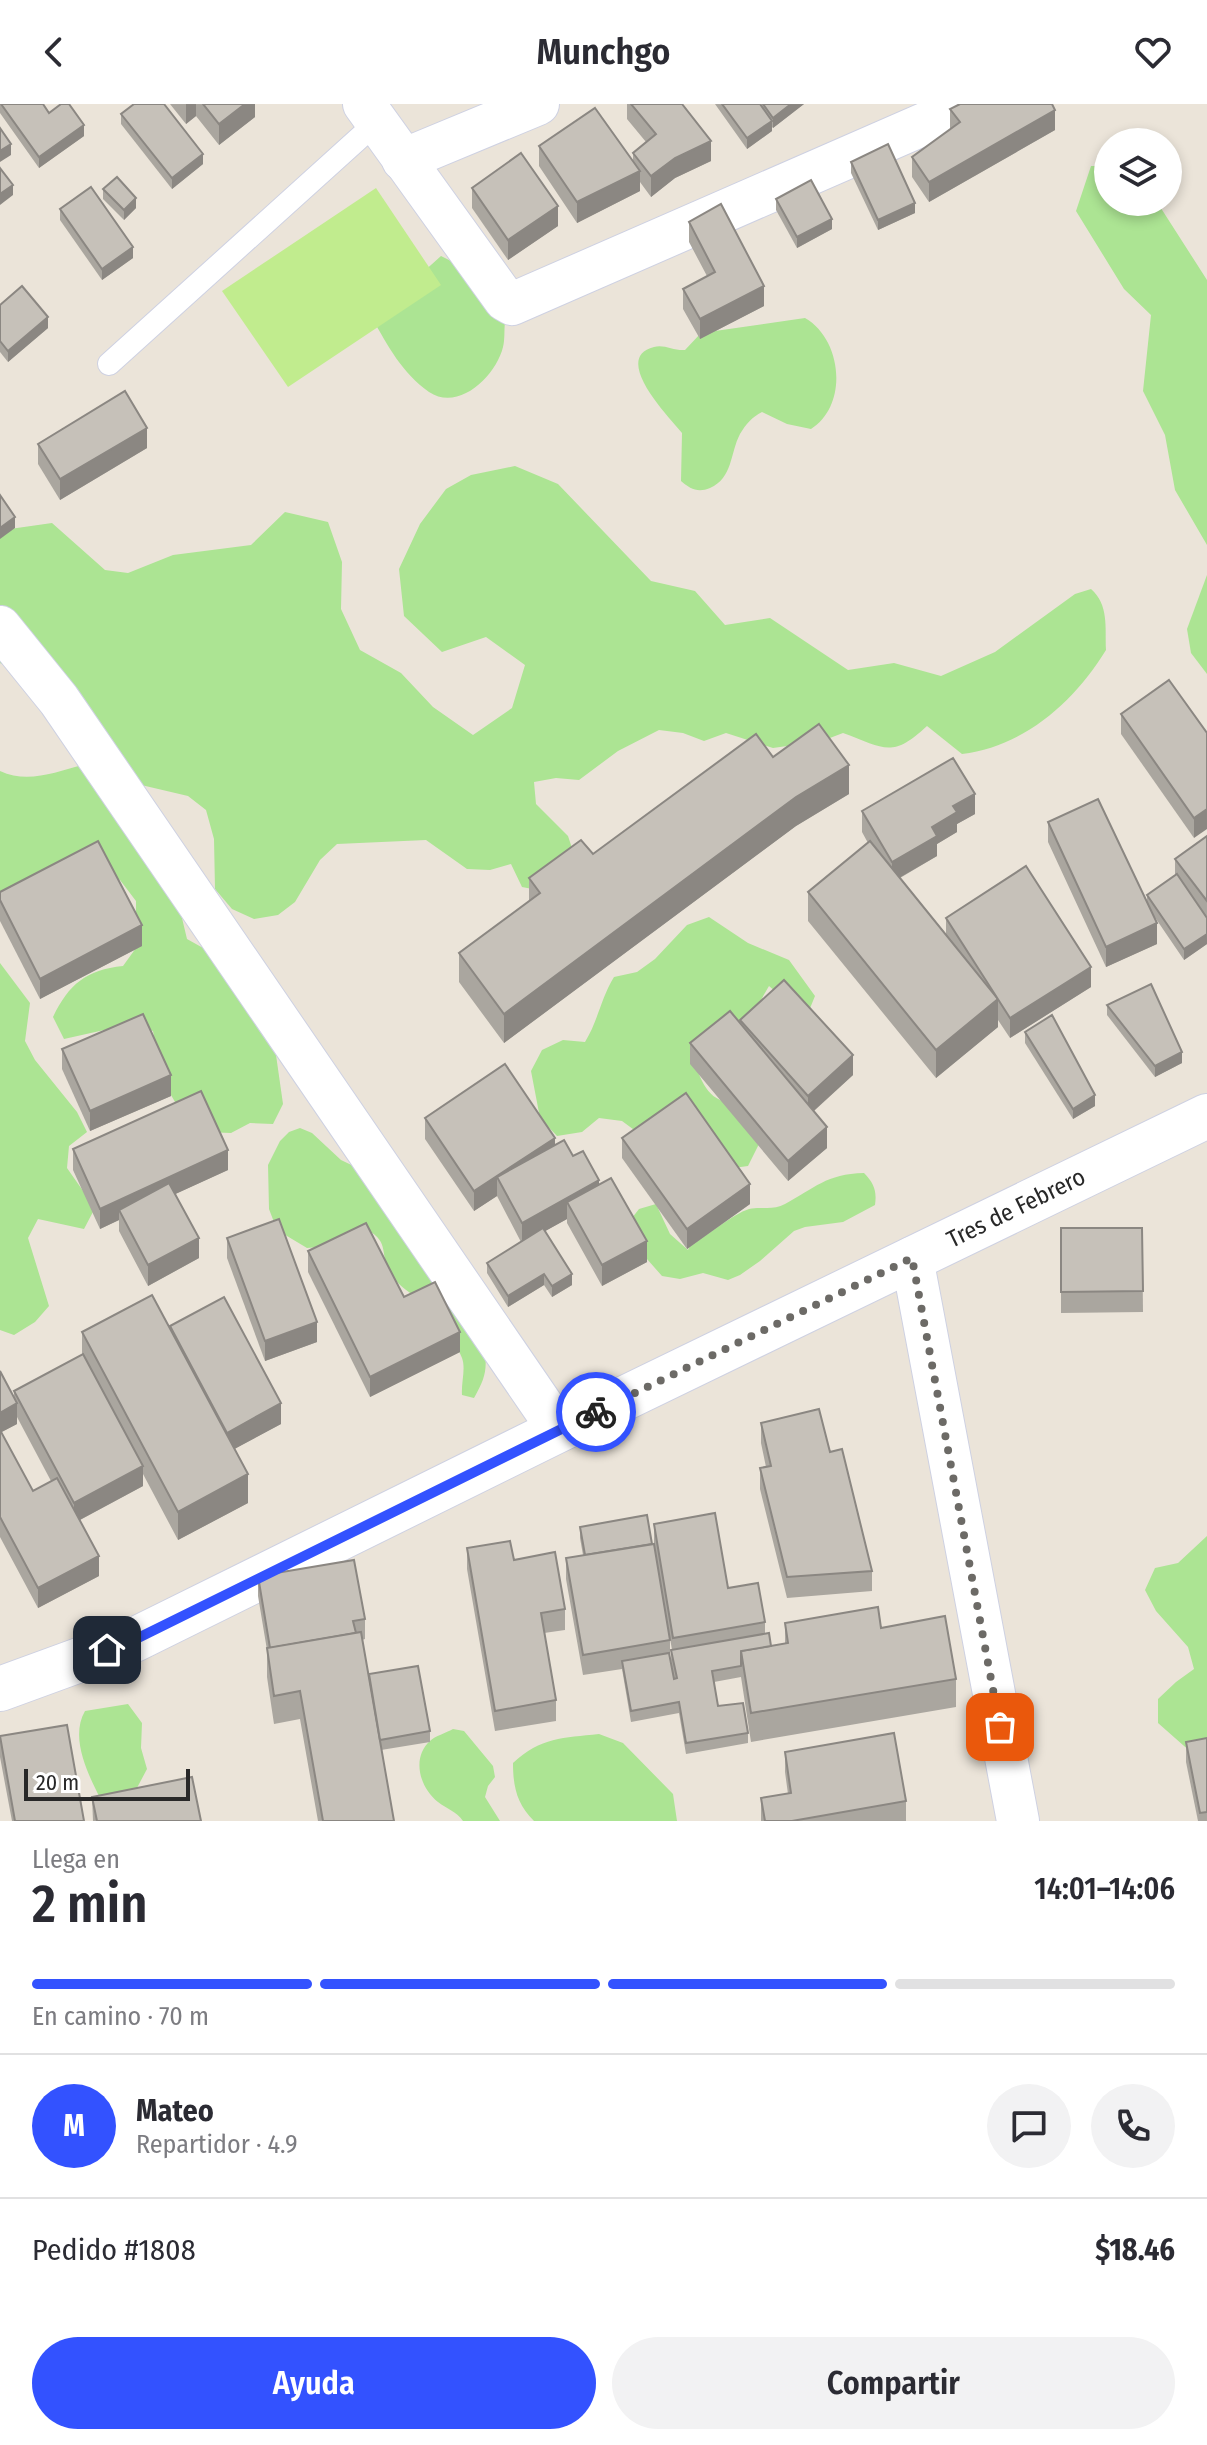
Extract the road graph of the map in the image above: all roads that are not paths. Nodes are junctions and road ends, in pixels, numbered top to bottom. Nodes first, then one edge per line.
1 (538, 104) edge
2 (970, 104) edge
3 (370, 113) edge
4 (403, 160) junction
5 (109, 364) dead end
6 (0, 627) edge
7 (1207, 1116) edge
8 (912, 1258) junction
9 (559, 1430) junction
10 (0, 1689) edge
11 (1018, 1821) edge

1 - 4 street
2 - 4 street
3 - 4 street
3 - 5 lane
6 - 9 street
7 - 8 street, Tres de Febrero
8 - 9 street, Tres de Febrero
8 - 11 street
9 - 10 street, Tres de Febrero

